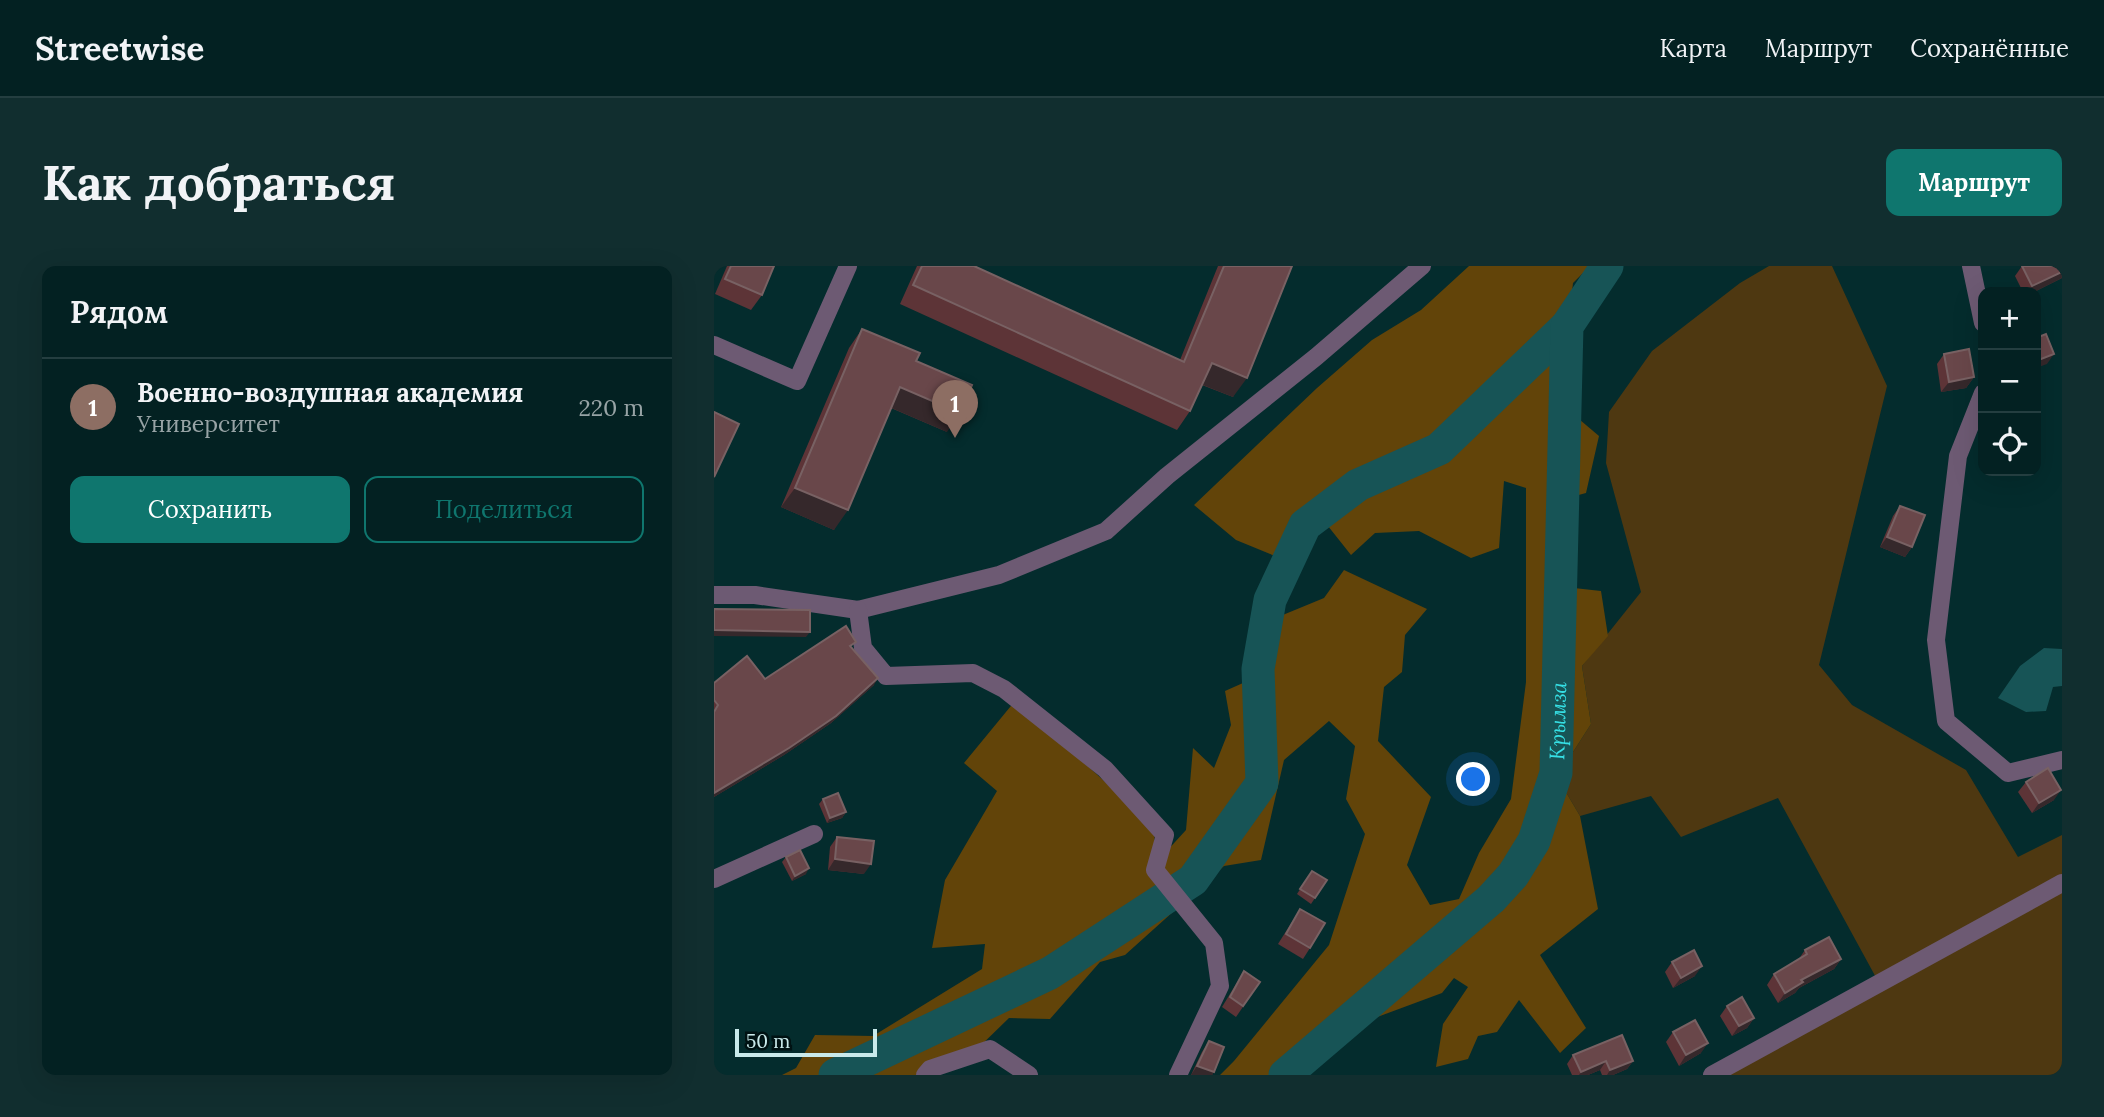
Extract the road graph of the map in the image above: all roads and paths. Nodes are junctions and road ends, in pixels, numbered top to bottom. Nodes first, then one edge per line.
1 (848, 266) edge
2 (1422, 266) edge
3 (1971, 266) edge
4 (1978, 299) edge
5 (714, 345) edge
6 (1978, 406) edge
7 (714, 595) edge
8 (858, 610) junction
9 (2062, 760) edge
10 (814, 834) dead end
11 (714, 879) edge
12 (2062, 883) edge
13 (925, 1075) edge
14 (1029, 1075) edge
15 (1178, 1075) edge
16 (1712, 1075) edge

1 - 5 street
2 - 8 street
3 - 4 street
6 - 9 street
7 - 8 street
8 - 15 street
10 - 11 street
12 - 16 street
13 - 14 street

